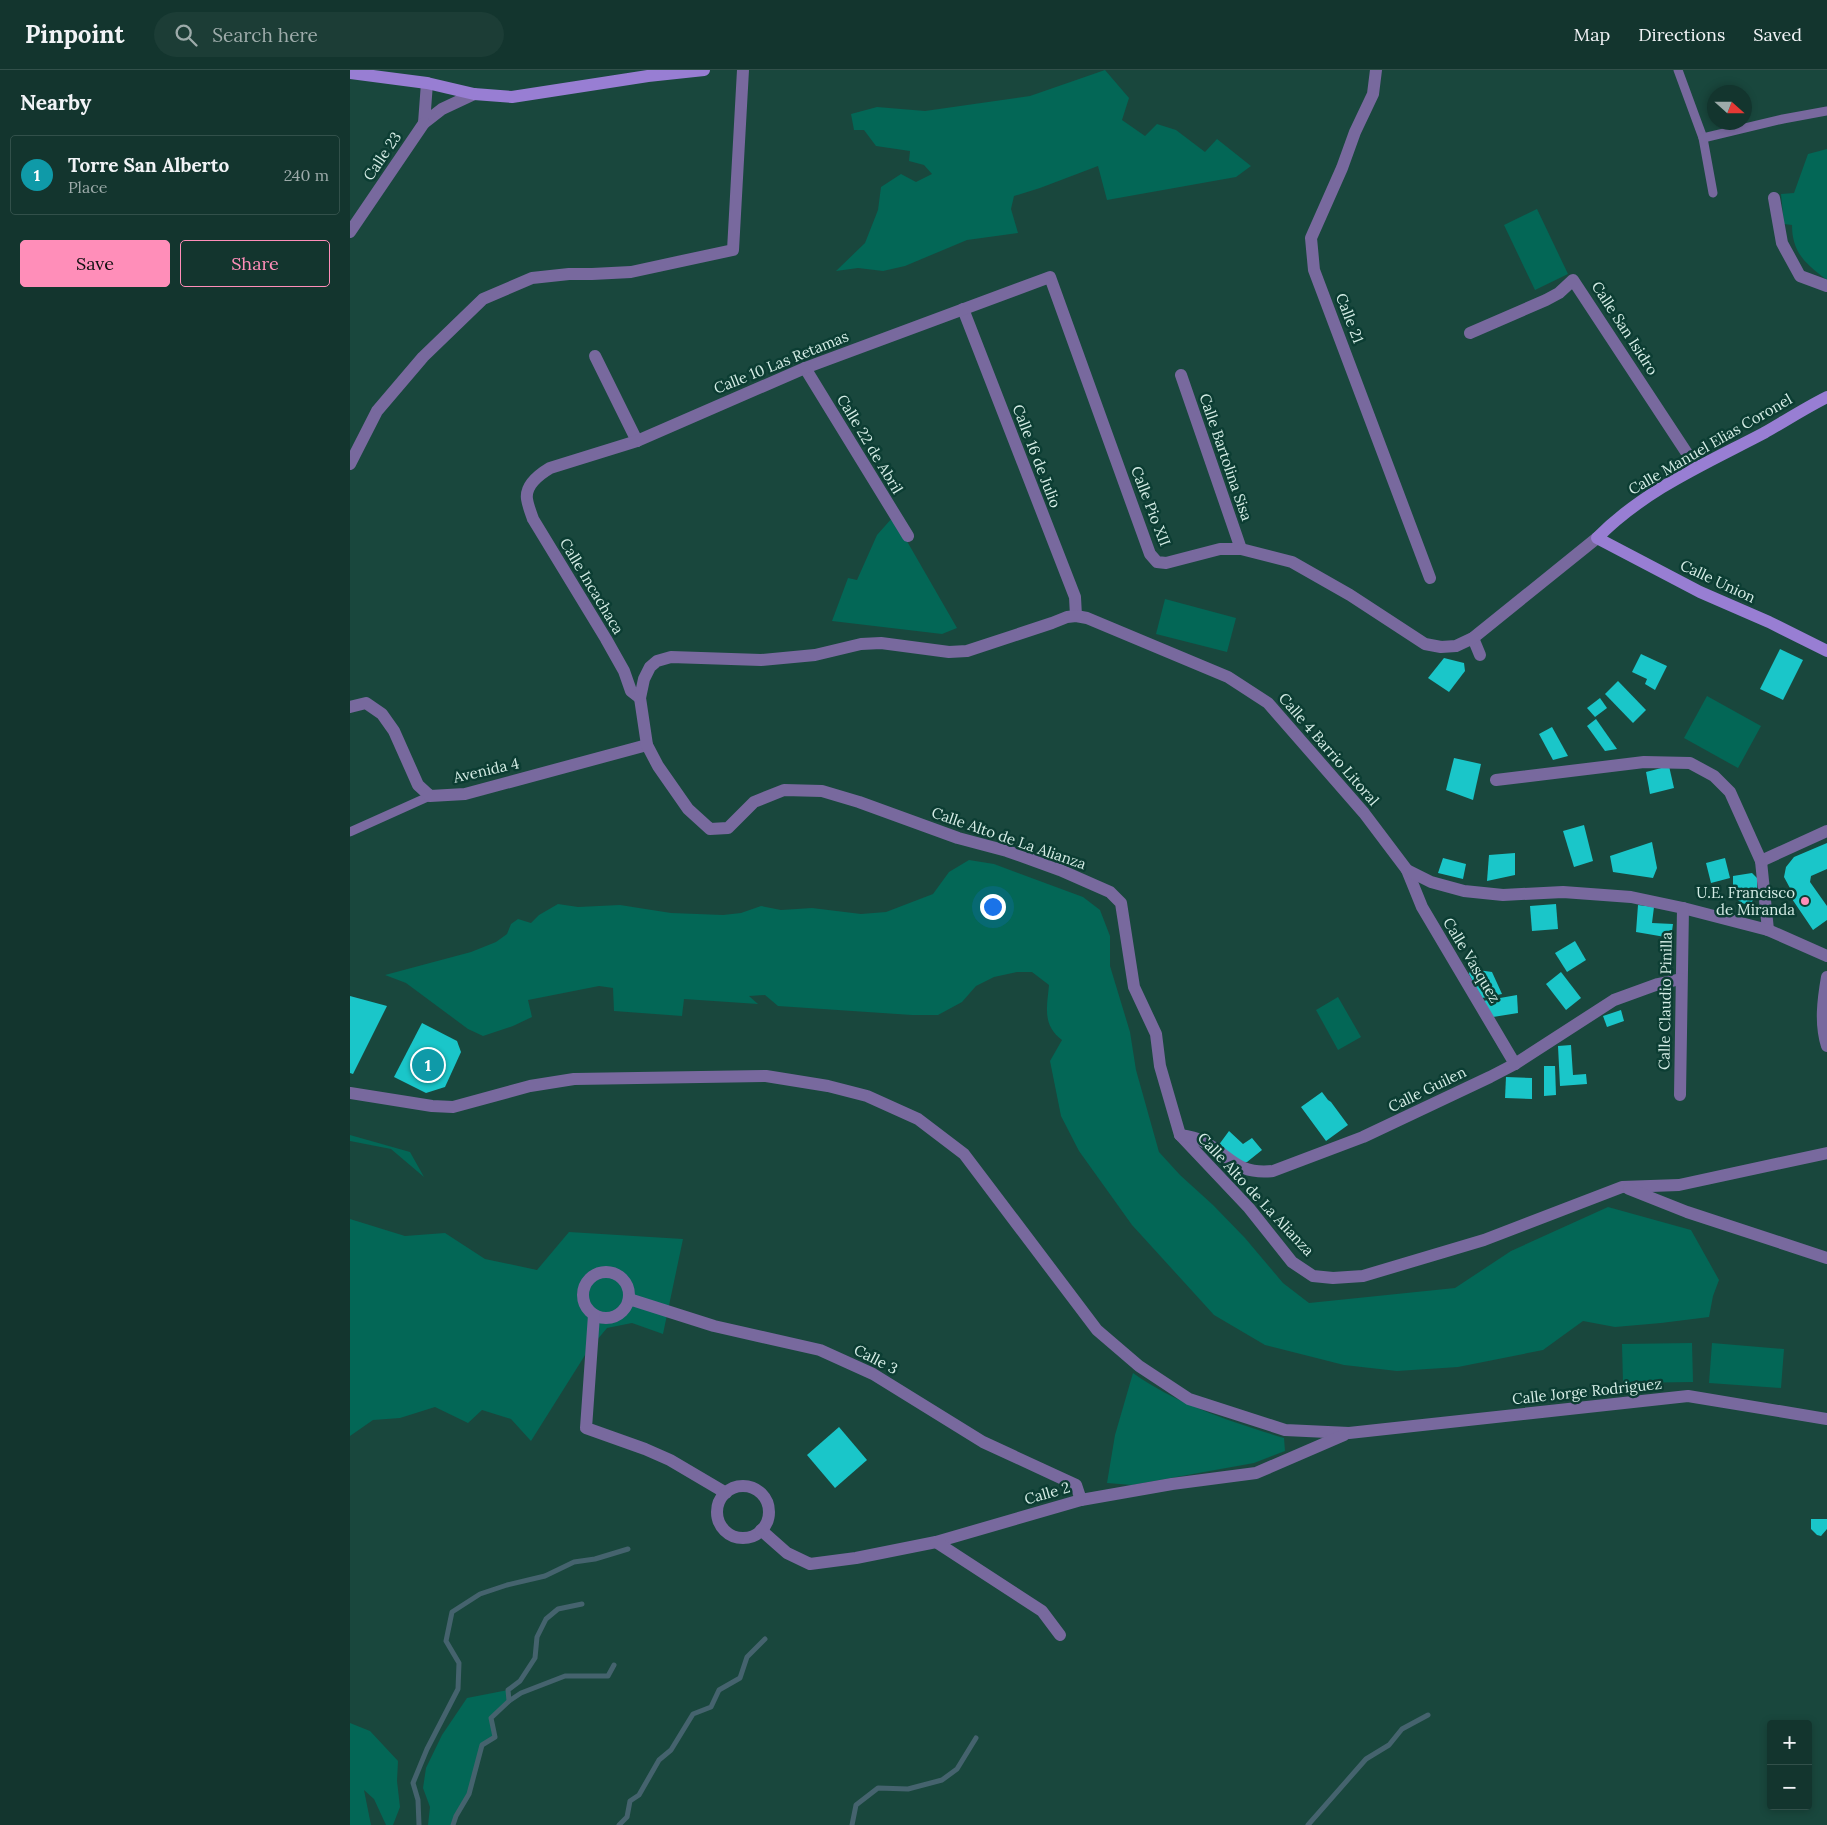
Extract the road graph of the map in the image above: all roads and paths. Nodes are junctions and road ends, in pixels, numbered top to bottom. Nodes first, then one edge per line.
1 (704, 70) edge
2 (743, 70) edge
3 (1376, 70) edge
4 (1678, 70) edge
5 (350, 73) edge
6 (427, 83) junction
7 (474, 94) junction
8 (1827, 110) edge
9 (424, 123) junction
10 (1703, 138) junction
11 (1713, 193) dead end
12 (1774, 198) dead end
13 (350, 232) edge
14 (1050, 277) joint
15 (1827, 286) edge
16 (962, 309) junction
17 (1470, 333) dead end
18 (595, 356) dead end
19 (805, 368) junction
20 (1181, 375) dead end
21 (1827, 397) edge
22 (637, 441) junction
23 (350, 464) edge
24 (1696, 467) junction
25 (530, 486) joint
26 (908, 536) dead end
27 (1597, 538) junction
28 (1241, 549) junction
29 (1430, 578) dead end
30 (1076, 616) junction
31 (1473, 638) junction
32 (1827, 650) edge
33 (1480, 655) dead end
34 (640, 698) junction
35 (350, 707) edge
36 (647, 745) junction
37 (1496, 780) dead end
38 (430, 796) junction
39 (1827, 831) edge
40 (350, 832) edge
41 (1761, 861) junction
42 (1407, 870) junction
43 (1683, 908) junction
44 (1768, 930) junction
45 (1827, 956) edge
46 (1827, 977) edge
47 (1681, 979) junction
48 (1827, 1046) edge
49 (1515, 1064) junction
50 (350, 1093) edge
51 (1680, 1095) dead end
52 (1180, 1134) junction
53 (1827, 1153) edge
54 (1622, 1187) junction
55 (1827, 1258) edge
56 (629, 1299) junction
57 (594, 1315) junction
58 (1827, 1419) edge
59 (1349, 1433) junction
60 (726, 1493) junction
61 (1081, 1500) junction
62 (761, 1530) junction
63 (936, 1542) junction
64 (1060, 1635) dead end

1 - 7 street
2 - 23 street
3 - 29 street, Calle 21
4 - 10 lane
5 - 6 street
6 - 7 street
6 - 9 street, Calle 23
7 - 9 street, Calle 23
8 - 10 lane
9 - 13 street, Calle 23
10 - 11 lane
12 - 15 street
14 - 16 street, Calle 10 Las Retamas
14 - 28 street, Calle Pio XII
16 - 19 street, Calle 10 Las Retamas
16 - 30 street, Calle 16 de Julio
17 - 24 street, Calle San Isidro
18 - 22 street
19 - 22 street, Calle 10 Las Retamas
19 - 26 street, Calle 22 de Abril
20 - 28 street, Calle Bartolina Sisa
21 - 24 street, Calle Manuel Elias Coronel
22 - 25 street, Calle 10 Las Retamas
24 - 27 street, Calle Manuel Elias Coronel
25 - 34 street, Calle Incachaca
27 - 31 street, Calle Manuel Elias Coronel
27 - 32 street, Calle Union
28 - 31 street, Calle Pio XII
30 - 34 street
30 - 42 street, Calle 4 Barrio Litoral
31 - 33 street
34 - 36 street
35 - 38 street
36 - 38 street, Avenida 4
36 - 52 street, Calle Alto de La Alianza
37 - 41 street
38 - 40 lane
39 - 41 street
41 - 44 street
42 - 43 street, Calle 4 Barrio Litoral
42 - 49 street, Calle Vasquez
43 - 44 street, Calle 4 Barrio Litoral
43 - 47 street, Calle Claudio Pinilla
44 - 45 street, Calle 4 Barrio Litoral
46 - 48 street
47 - 49 street, Calle Guilen
47 - 51 street, Calle Claudio Pinilla
49 - 52 street, Calle Guilen
50 - 59 street
52 - 54 street, Calle Alto de La Alianza
53 - 54 street, Calle Alto de La Alianza
54 - 55 street
56 - 57 street
56 - 57 street
56 - 61 street, Calle 3
57 - 60 street
58 - 59 street, Calle Jorge Rodriguez
59 - 61 street, Calle 2
60 - 62 street
60 - 62 street
61 - 63 street, Calle 2
62 - 63 street, Calle 2
63 - 64 street

